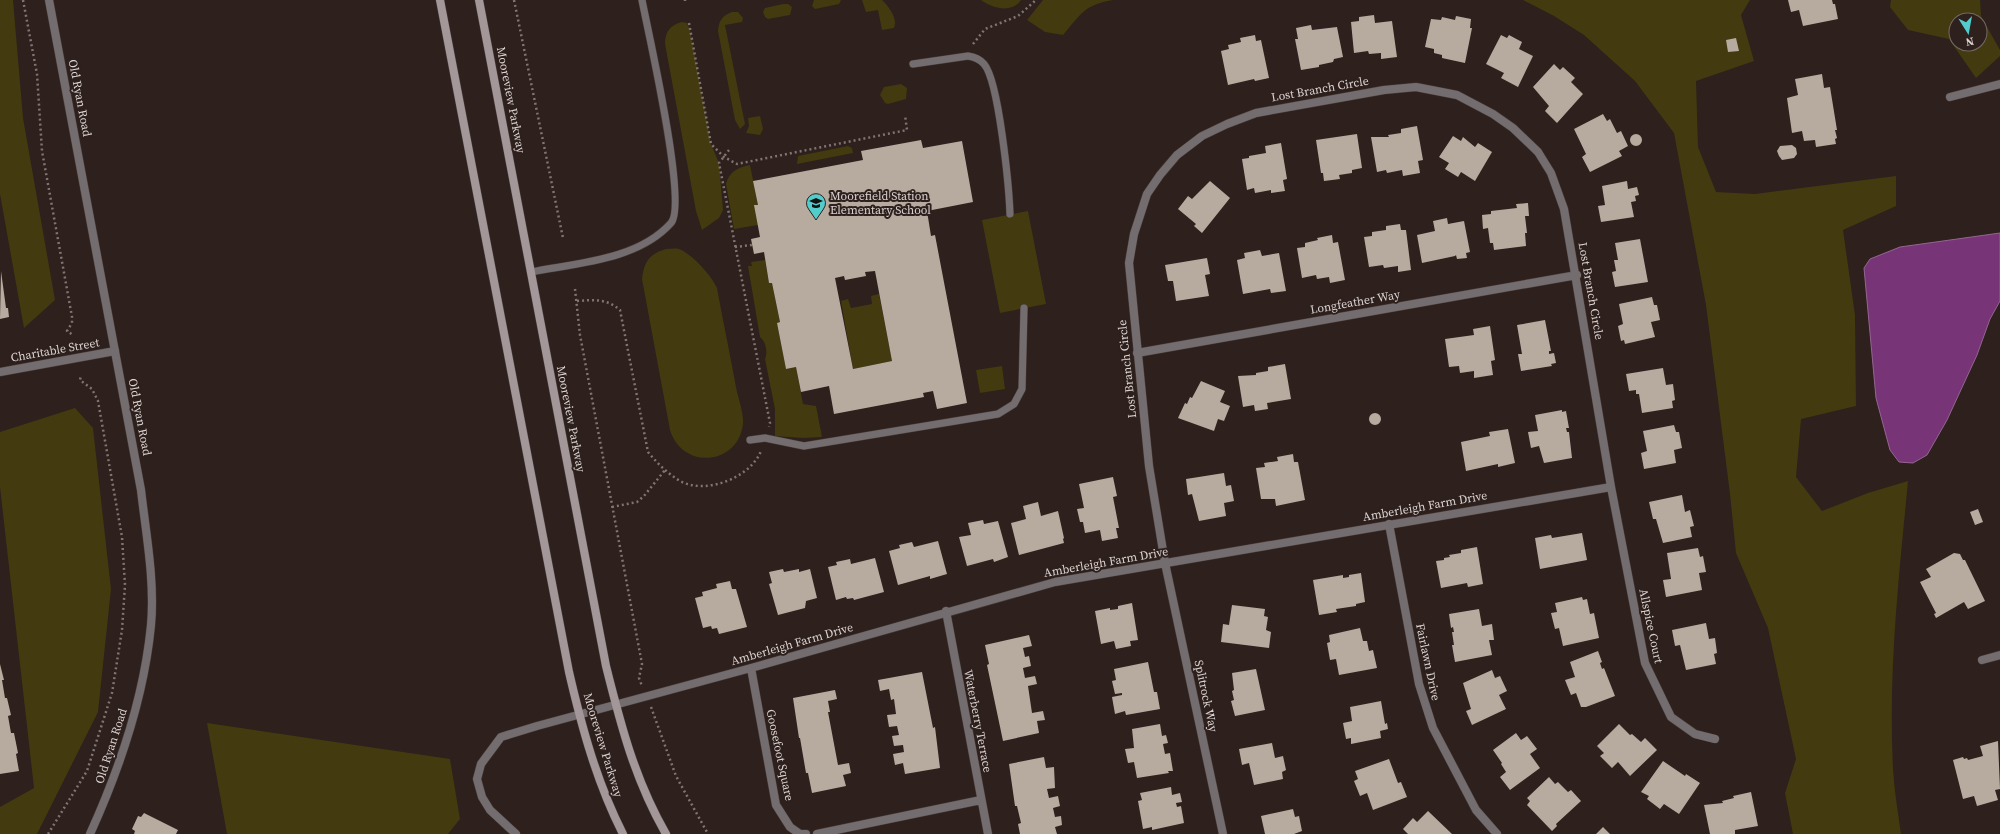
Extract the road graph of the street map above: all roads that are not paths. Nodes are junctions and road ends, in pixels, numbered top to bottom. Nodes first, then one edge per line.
1 (49, 0) edge
2 (440, 0) edge
3 (479, 0) edge
4 (642, 0) edge
5 (913, 64) dead end
6 (2000, 84) edge
7 (1950, 97) dead end
8 (1010, 214) dead end
9 (531, 272) junction
10 (1577, 275) junction
11 (1024, 308) dead end
12 (115, 351) junction
13 (1137, 352) junction
14 (0, 372) edge
15 (750, 440) dead end
16 (1611, 487) junction
17 (1389, 524) junction
18 (1165, 563) junction
19 (946, 612) junction
20 (2000, 655) edge
21 (1982, 660) dead end
22 (751, 668) junction
23 (615, 704) junction
24 (579, 714) junction
25 (1715, 739) dead end
26 (981, 800) junction
27 (90, 834) edge
28 (516, 834) edge
29 (624, 834) edge
30 (666, 834) edge
31 (806, 834) edge
32 (817, 834) edge
33 (988, 834) edge
34 (1223, 834) edge
35 (1498, 834) edge

1 - 12 street, Old Ryan Road
2 - 24 main road, Mooreview Parkway
3 - 9 main road, Mooreview Parkway
4 - 9 lane
5 - 8 lane
6 - 7 street
9 - 23 main road, Mooreview Parkway
10 - 13 street, Longfeather Way
10 - 13 street, Lost Branch Circle
10 - 16 street, Lost Branch Circle
11 - 15 lane
12 - 14 street, Charitable Street
12 - 27 street, Old Ryan Road
13 - 18 street, Lost Branch Circle
16 - 17 street, Amberleigh Farm Drive
16 - 25 street, Allspice Court
17 - 18 street, Amberleigh Farm Drive
17 - 35 street, Fairlawn Drive
18 - 19 street, Amberleigh Farm Drive
18 - 34 street, Splitrock Way
19 - 22 street, Amberleigh Farm Drive
19 - 26 street, Waterberry Terrace
20 - 21 street
22 - 23 street, Amberleigh Farm Drive
22 - 31 street, Goosefoot Square
23 - 24 street, Amberleigh Farm Drive
23 - 30 main road, Mooreview Parkway
24 - 28 street, Amberleigh Farm Drive
24 - 29 main road, Mooreview Parkway
26 - 32 street
26 - 33 street, Waterberry Terrace

